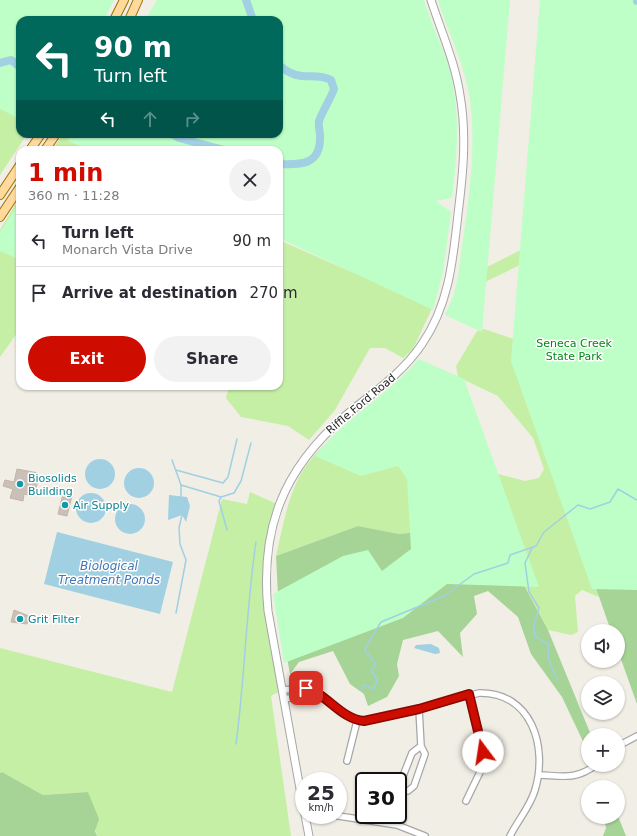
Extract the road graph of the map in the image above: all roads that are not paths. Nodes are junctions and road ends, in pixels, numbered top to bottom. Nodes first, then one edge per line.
1 (124, 0) edge
2 (138, 0) edge
3 (431, 0) edge
4 (116, 16) edge
5 (131, 16) edge
6 (16, 171) edge
7 (16, 193) edge
8 (0, 195) edge
9 (0, 217) edge
10 (282, 690) junction
11 (469, 694) junction
12 (323, 697) junction
13 (284, 699) junction
14 (419, 709) junction
15 (357, 721) junction
16 (637, 736) edge
17 (625, 742) edge
18 (422, 746) junction
19 (347, 761) dead end
20 (297, 772) edge
21 (587, 772) edge
22 (540, 775) junction
23 (466, 800) dead end
24 (347, 817) edge
25 (307, 824) edge
26 (309, 836) edge
27 (425, 836) edge
28 (510, 836) edge

1 - 4 main road
2 - 5 main road
3 - 10 street, Riffle Ford Road
6 - 8 main road
7 - 9 main road
10 - 12 street
10 - 13 street, Riffle Ford Road
11 - 14 street
11 - 22 street
11 - 23 street
12 - 13 street
12 - 15 street
13 - 20 street, Riffle Ford Road
14 - 15 street
14 - 18 street
15 - 19 street
16 - 17 street
18 - 18 street
21 - 22 street
22 - 28 street
24 - 27 street
25 - 26 street

